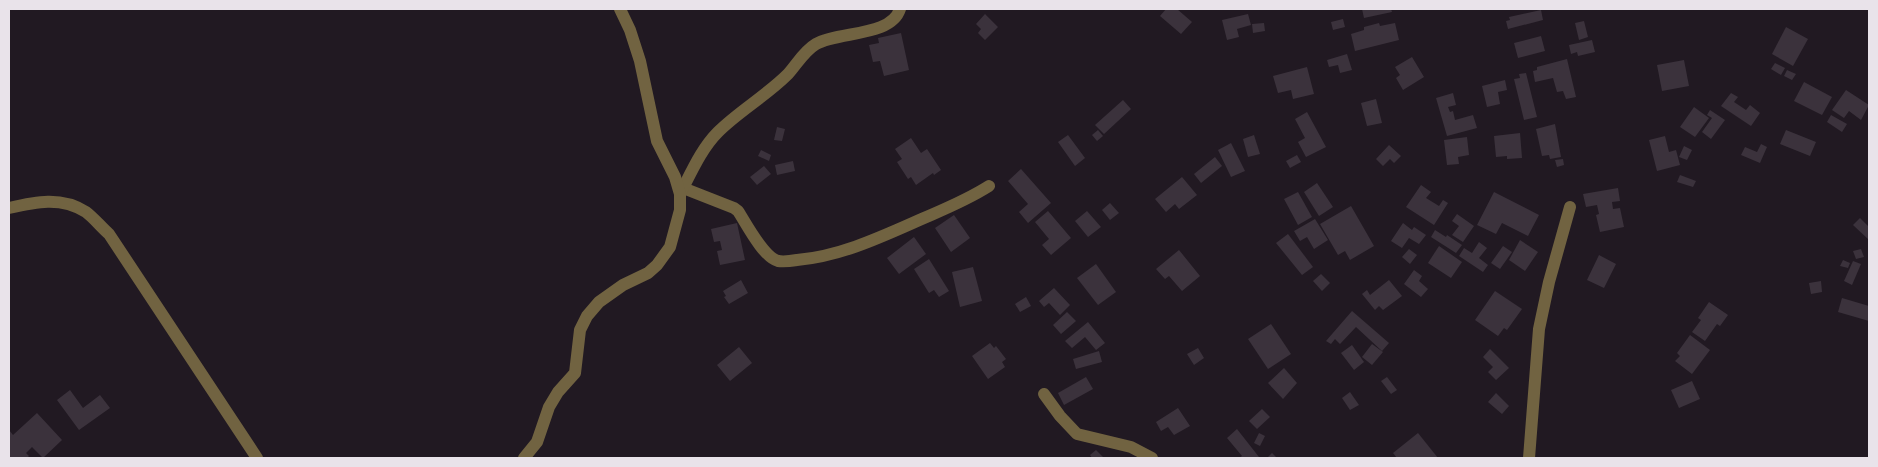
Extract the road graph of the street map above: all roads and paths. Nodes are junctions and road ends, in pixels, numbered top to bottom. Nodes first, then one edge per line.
1 (620, 9) edge
2 (900, 9) edge
3 (989, 186) dead end
4 (682, 191) junction
5 (1570, 207) dead end
6 (9, 208) edge
7 (1044, 394) dead end
8 (257, 458) edge
9 (524, 458) edge
10 (1152, 458) edge
11 (1529, 458) edge

1 - 4 street
2 - 4 street
3 - 4 street
4 - 9 street
5 - 11 street
6 - 8 street
7 - 10 street

